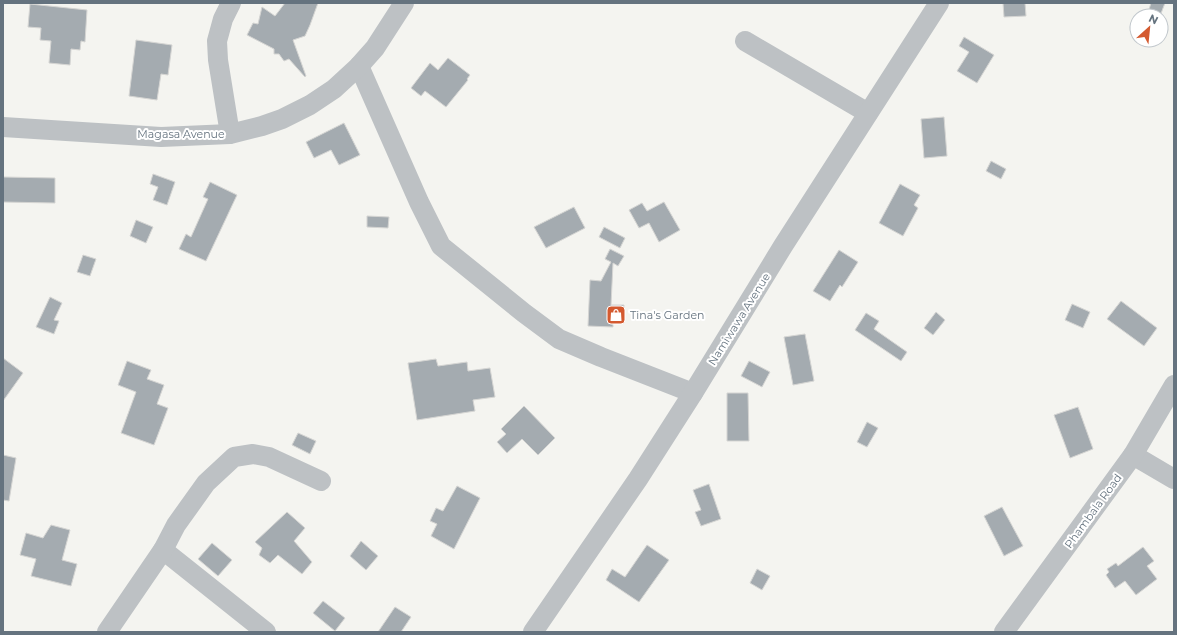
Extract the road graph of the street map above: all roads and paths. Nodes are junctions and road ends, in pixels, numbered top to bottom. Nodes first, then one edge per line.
1 (231, 3) edge
2 (404, 3) edge
3 (939, 3) edge
4 (745, 41) dead end
5 (360, 66) junction
6 (868, 113) junction
7 (3, 127) edge
8 (230, 134) junction
9 (1174, 385) edge
10 (693, 393) junction
11 (1133, 455) junction
12 (1174, 479) edge
13 (321, 481) dead end
14 (163, 550) junction
15 (107, 632) edge
16 (266, 632) edge
17 (533, 632) edge
18 (1004, 632) edge

1 - 8 street
2 - 5 street, Magasa Avenue
3 - 6 street, Namiwawa Avenue
4 - 6 street
5 - 8 street, Magasa Avenue
5 - 10 street
6 - 10 street, Namiwawa Avenue
7 - 8 street, Magasa Avenue
9 - 11 street, Phambala Road
10 - 17 street, Namiwawa Avenue
11 - 12 street
11 - 18 street, Phambala Road
13 - 14 street
14 - 15 street
14 - 16 street

